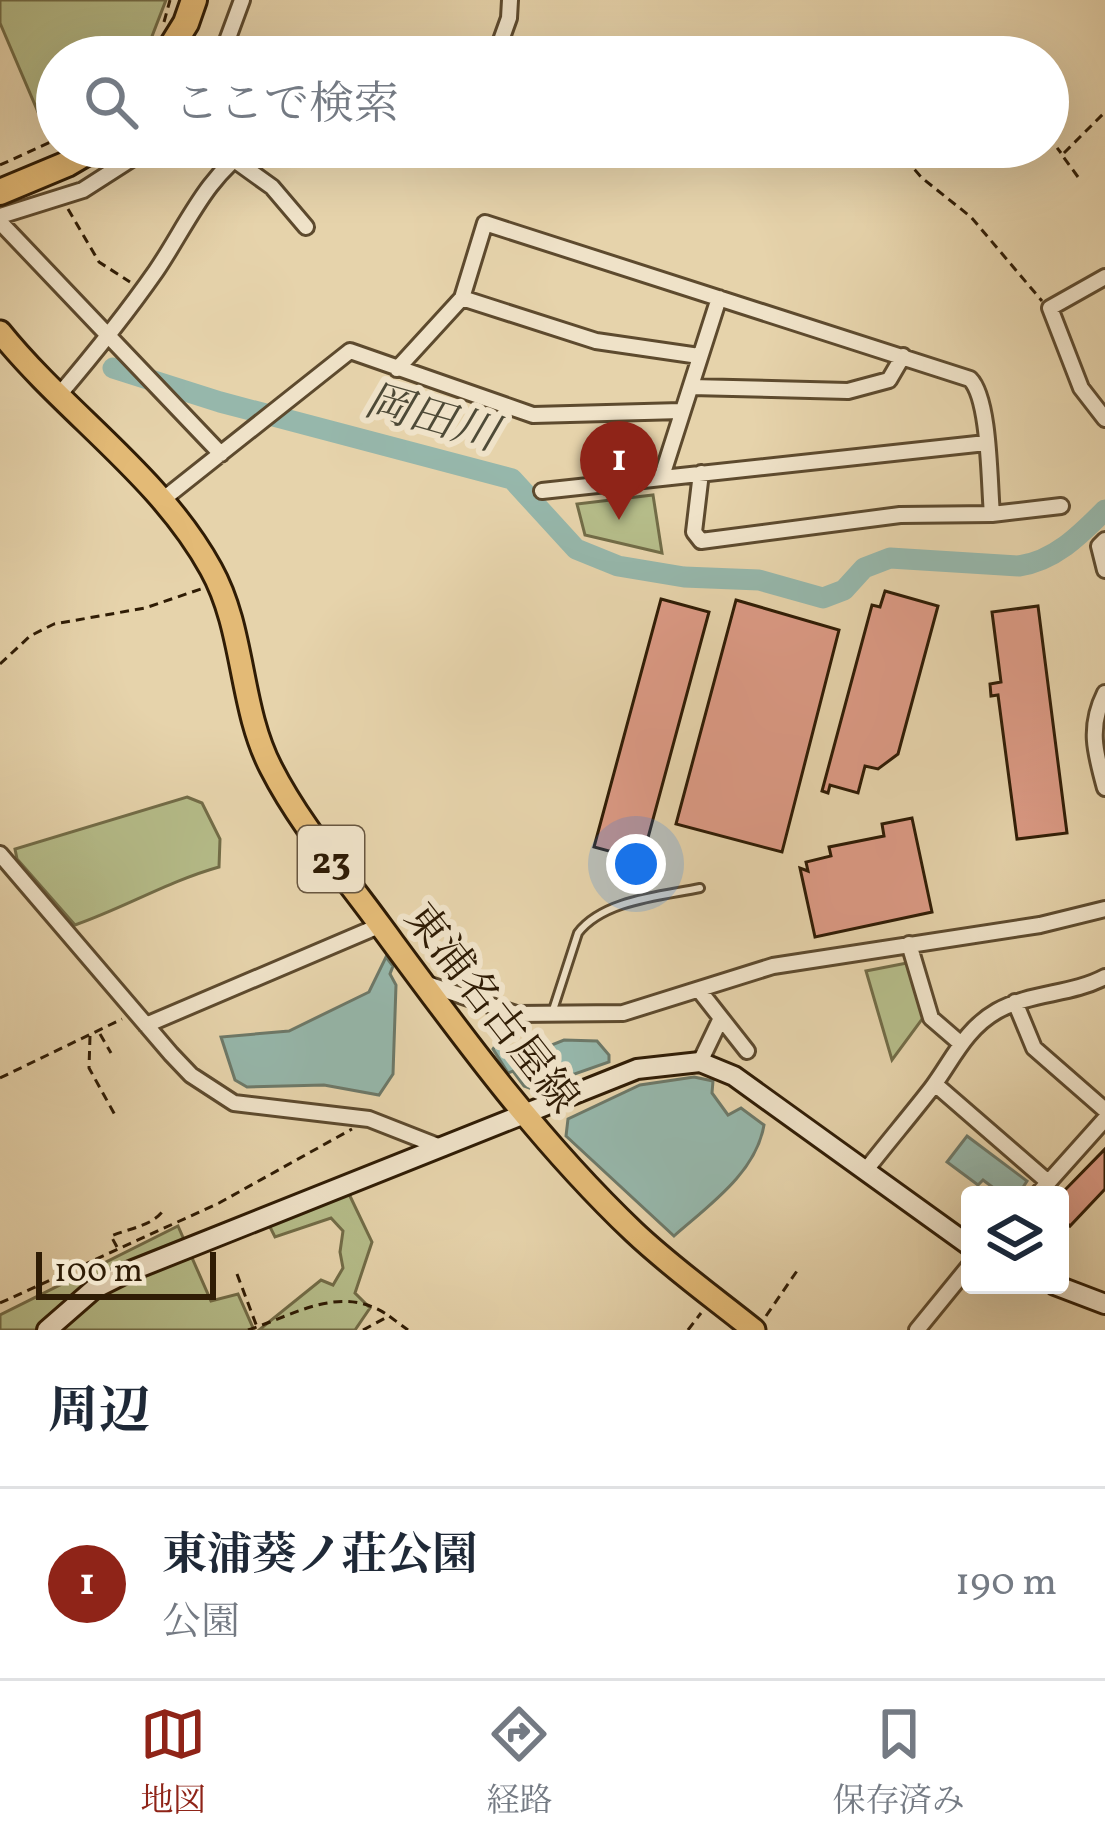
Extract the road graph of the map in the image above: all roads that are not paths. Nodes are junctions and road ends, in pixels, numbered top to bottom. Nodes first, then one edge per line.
1 (194, 0) edge
2 (207, 0) edge
3 (242, 0) edge
4 (510, 0) edge
5 (178, 36) edge
6 (192, 36) edge
7 (229, 36) edge
8 (503, 36) edge
9 (36, 162) edge
10 (57, 168) edge
11 (121, 168) edge
12 (221, 168) edge
13 (249, 168) edge
14 (0, 178) edge
15 (0, 192) edge
16 (0, 219) edge
17 (306, 227) dead end
18 (1105, 277) edge
19 (462, 298) junction
20 (719, 298) junction
21 (0, 332) edge
22 (109, 336) junction
23 (699, 356) junction
24 (903, 356) junction
25 (397, 369) junction
26 (691, 387) junction
27 (59, 395) junction
28 (681, 411) junction
29 (1105, 419) edge
30 (986, 443) junction
31 (221, 454) junction
32 (701, 473) junction
33 (662, 476) junction
34 (542, 491) dead end
35 (160, 501) junction
36 (1061, 506) dead end
37 (992, 514) junction
38 (1105, 540) edge
39 (1105, 570) edge
40 (1105, 693) edge
41 (1105, 788) edge
42 (0, 854) edge
43 (700, 888) dead end
44 (1105, 909) edge
45 (381, 926) junction
46 (909, 944) junction
47 (1105, 977) edge
48 (422, 982) junction
49 (699, 989) junction
50 (1015, 1002) junction
51 (551, 1017) junction
52 (721, 1018) junction
53 (146, 1025) junction
54 (960, 1043) junction
55 (747, 1052) dead end
56 (700, 1062) junction
57 (935, 1084) junction
58 (521, 1113) junction
59 (1105, 1114) edge
60 (443, 1148) junction
61 (866, 1170) junction
62 (1048, 1182) junction
63 (1045, 1186) edge
64 (961, 1239) edge
65 (961, 1275) edge
66 (1069, 1290) edge
67 (1105, 1304) edge
68 (758, 1325) edge
69 (47, 1330) edge
70 (917, 1330) edge

1 - 5 highway
2 - 6 highway
3 - 7 street
4 - 8 street
9 - 14 highway
10 - 15 highway
11 - 16 street
12 - 22 street
13 - 17 street
16 - 22 street
18 - 29 street
19 - 20 street
19 - 23 street
19 - 25 street
20 - 23 street
20 - 24 street
21 - 27 main road, 東浦名古屋線 / 23
22 - 27 street
22 - 31 street
23 - 26 street
24 - 26 street
24 - 30 street
25 - 28 street
25 - 31 street
26 - 28 street
27 - 35 main road, 東浦名古屋線 / 23
28 - 33 street
30 - 32 street
30 - 37 street
31 - 35 street
32 - 33 street
32 - 37 street
33 - 34 street
35 - 45 main road, 東浦名古屋線 / 23
36 - 37 street
38 - 39 street
40 - 41 street
42 - 53 street
43 - 51 lane
44 - 46 street
45 - 48 main road, 東浦名古屋線 / 23
45 - 53 street
46 - 49 street
46 - 54 street
47 - 50 street
48 - 51 street
48 - 58 main road, 東浦名古屋線 / 23
49 - 51 street
49 - 52 street
50 - 54 street
50 - 59 street
52 - 55 street
52 - 56 street
53 - 60 street
54 - 57 street
56 - 58 street
56 - 61 street
57 - 61 street
57 - 62 street
58 - 60 street
58 - 68 main road, 東浦名古屋線 / 23
59 - 62 street
60 - 69 street
61 - 64 street
62 - 63 street
65 - 70 street
66 - 67 street

